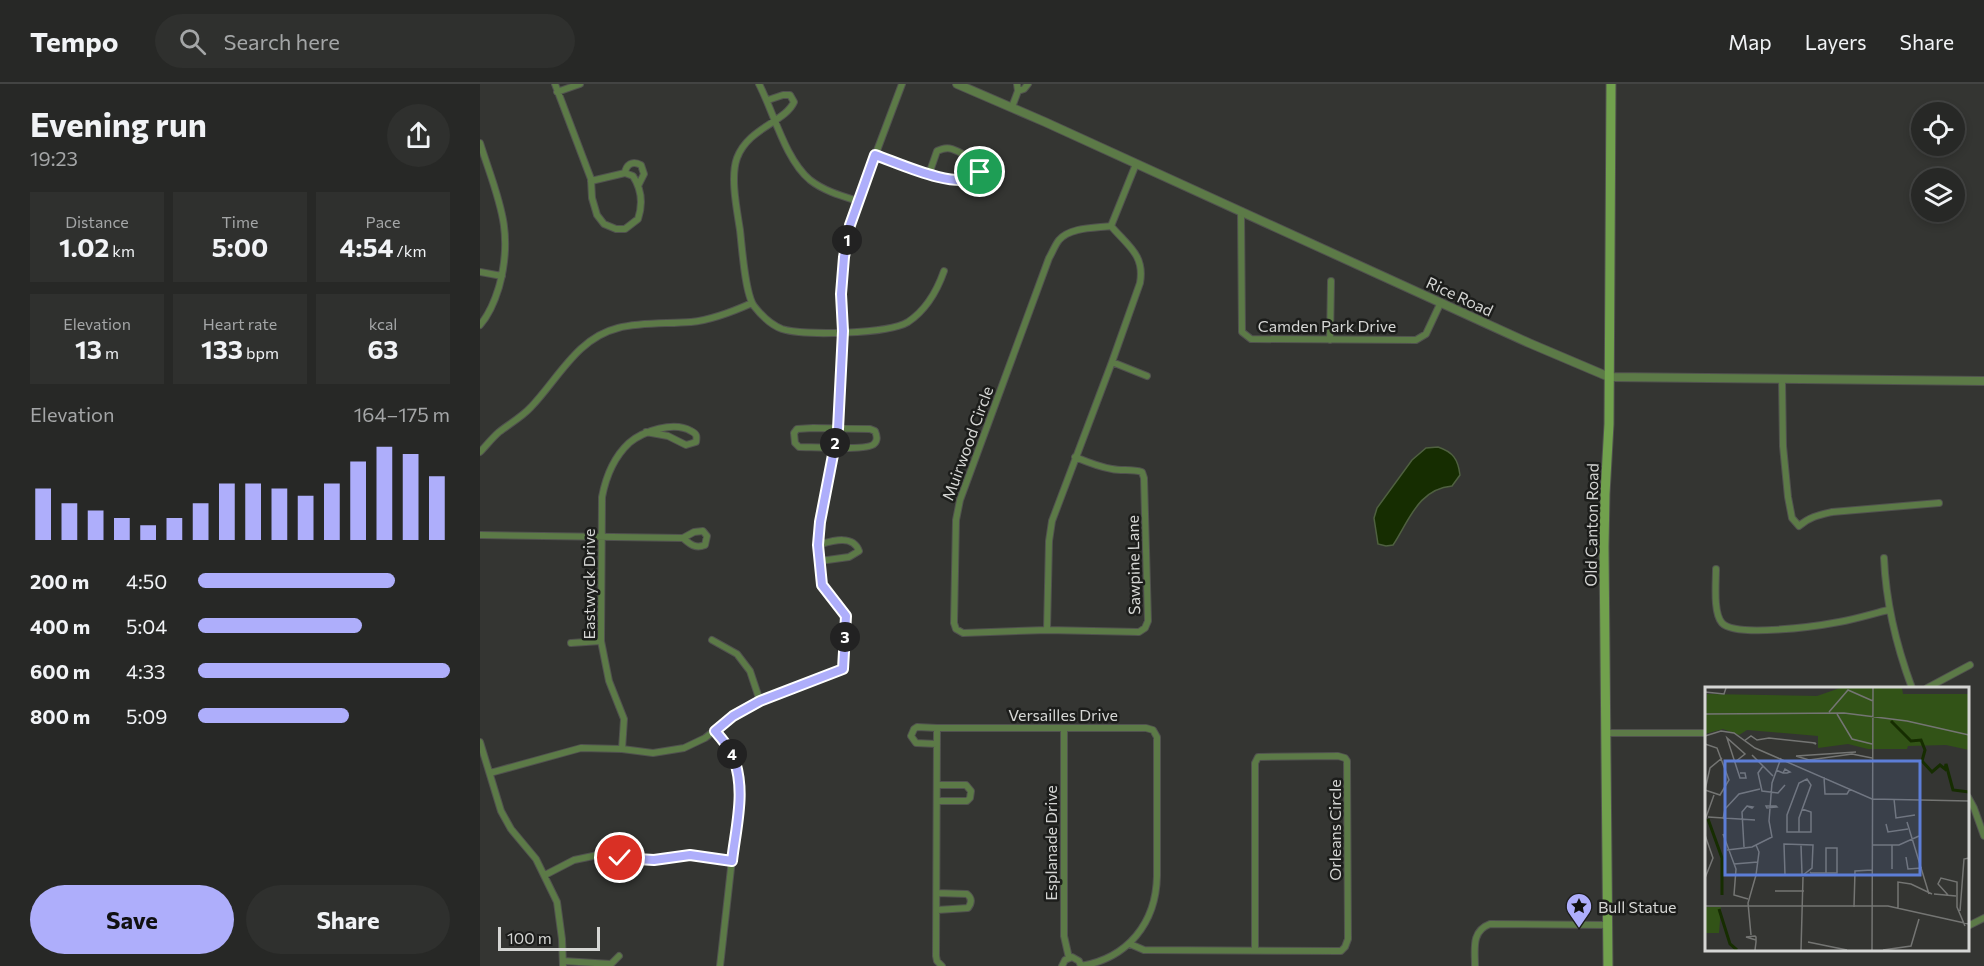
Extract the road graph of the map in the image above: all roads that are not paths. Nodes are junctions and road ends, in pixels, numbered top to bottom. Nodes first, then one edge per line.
1 (555, 84) edge
2 (580, 84) edge
3 (759, 84) edge
4 (902, 84) edge
5 (957, 84) edge
6 (1028, 84) edge
7 (1611, 84) edge
8 (1018, 88) edge
9 (557, 92) junction
10 (768, 100) junction
11 (1012, 107) junction
12 (775, 119) junction
13 (480, 143) edge
14 (875, 155) junction
15 (1136, 164) junction
16 (483, 165) edge
17 (625, 173) junction
18 (929, 174) junction
19 (591, 181) junction
20 (638, 186) junction
21 (858, 201) junction
22 (1241, 211) junction
23 (1111, 226) junction
24 (944, 271) dead end
25 (480, 272) edge
26 (502, 276) junction
27 (1331, 281) dead end
28 (1440, 302) junction
29 (752, 303) junction
30 (480, 325) edge
31 (843, 331) junction
32 (1330, 339) junction
33 (1112, 362) junction
34 (1148, 376) dead end
35 (1609, 377) junction
36 (1782, 379) junction
37 (1984, 381) edge
38 (838, 429) junction
39 (646, 432) junction
40 (834, 448) junction
41 (480, 452) edge
42 (1075, 457) junction
43 (1939, 503) dead end
44 (480, 535) edge
45 (601, 538) junction
46 (683, 538) dead end
47 (818, 545) junction
48 (1884, 558) dead end
49 (820, 561) junction
50 (1716, 569) dead end
51 (1888, 609) junction
52 (1047, 630) junction
53 (712, 640) dead end
54 (601, 641) junction
55 (571, 643) dead end
56 (1970, 665) dead end
57 (1912, 687) edge
58 (1929, 687) edge
59 (760, 701) junction
60 (937, 728) junction
61 (1064, 728) junction
62 (715, 731) junction
63 (1605, 733) junction
64 (1705, 733) edge
65 (480, 742) edge
66 (937, 744) junction
67 (622, 749) junction
68 (490, 773) junction
69 (937, 785) junction
70 (1969, 798) edge
71 (937, 801) junction
72 (1984, 836) edge
73 (732, 861) junction
74 (545, 875) junction
75 (937, 893) junction
76 (937, 910) junction
77 (1984, 918) edge
78 (1608, 925) junction
79 (1969, 926) edge
80 (1130, 944) junction
81 (1255, 950) junction
82 (619, 956) dead end
83 (1069, 958) junction
84 (563, 963) edge
85 (720, 966) edge
86 (942, 966) edge
87 (1062, 966) edge
88 (1081, 966) edge
89 (1475, 966) edge
90 (1608, 966) edge

1 - 9 street
2 - 9 street
3 - 10 street
4 - 14 street
5 - 11 street, Rice Road
6 - 8 street
7 - 35 main road, Old Canton Road
8 - 11 street
9 - 19 street
10 - 12 street
10 - 12 street
11 - 15 street, Rice Road
12 - 21 street
12 - 29 street
13 - 16 street
14 - 18 street
14 - 21 street
15 - 22 street, Rice Road
15 - 23 street
16 - 26 street
17 - 19 street
17 - 20 street
17 - 20 street
18 - 18 street
19 - 20 street
21 - 31 street
22 - 28 street, Rice Road
22 - 32 street, Camden Park Drive
23 - 33 street
23 - 52 street, Muirwood Circle
24 - 31 street
25 - 26 street
26 - 30 street
27 - 32 street
28 - 32 street, Camden Park Drive
28 - 35 street, Rice Road
29 - 31 street
29 - 41 street
31 - 38 street
33 - 34 street
33 - 42 street
35 - 36 street, Rice Road
35 - 63 main road, Old Canton Road
36 - 37 street, Rice Road
36 - 43 street
38 - 40 street
38 - 40 street
38 - 40 street
39 - 39 street, Eastwyck Drive
39 - 45 street, Eastwyck Drive
40 - 47 street
42 - 52 street
42 - 52 street, Sawpine Lane
44 - 45 street
45 - 46 street
45 - 54 street, Eastwyck Drive
47 - 49 street
47 - 49 street
48 - 51 street
49 - 59 street
50 - 51 street
51 - 57 street
53 - 59 street
54 - 55 street
54 - 67 street, Eastwyck Drive
56 - 58 street
59 - 62 street
60 - 61 street, Versailles Drive
60 - 66 street
60 - 66 street, Versailles Drive
61 - 80 street, Versailles Drive
61 - 83 street, Esplanade Drive
62 - 67 street
62 - 73 street
63 - 64 street
63 - 78 main road, Old Canton Road
65 - 68 street
66 - 69 street
67 - 68 street
68 - 74 street
69 - 71 street
69 - 71 street
70 - 72 street
71 - 75 street
73 - 74 street
73 - 85 street
74 - 84 street
75 - 76 street
75 - 76 street
76 - 86 street
77 - 79 street
78 - 89 street
78 - 90 main road, Old Canton Road
80 - 81 street, Orleans Circle
80 - 88 street, Versailles Drive
81 - 81 street, Orleans Circle
82 - 84 street
83 - 87 street
83 - 88 street

